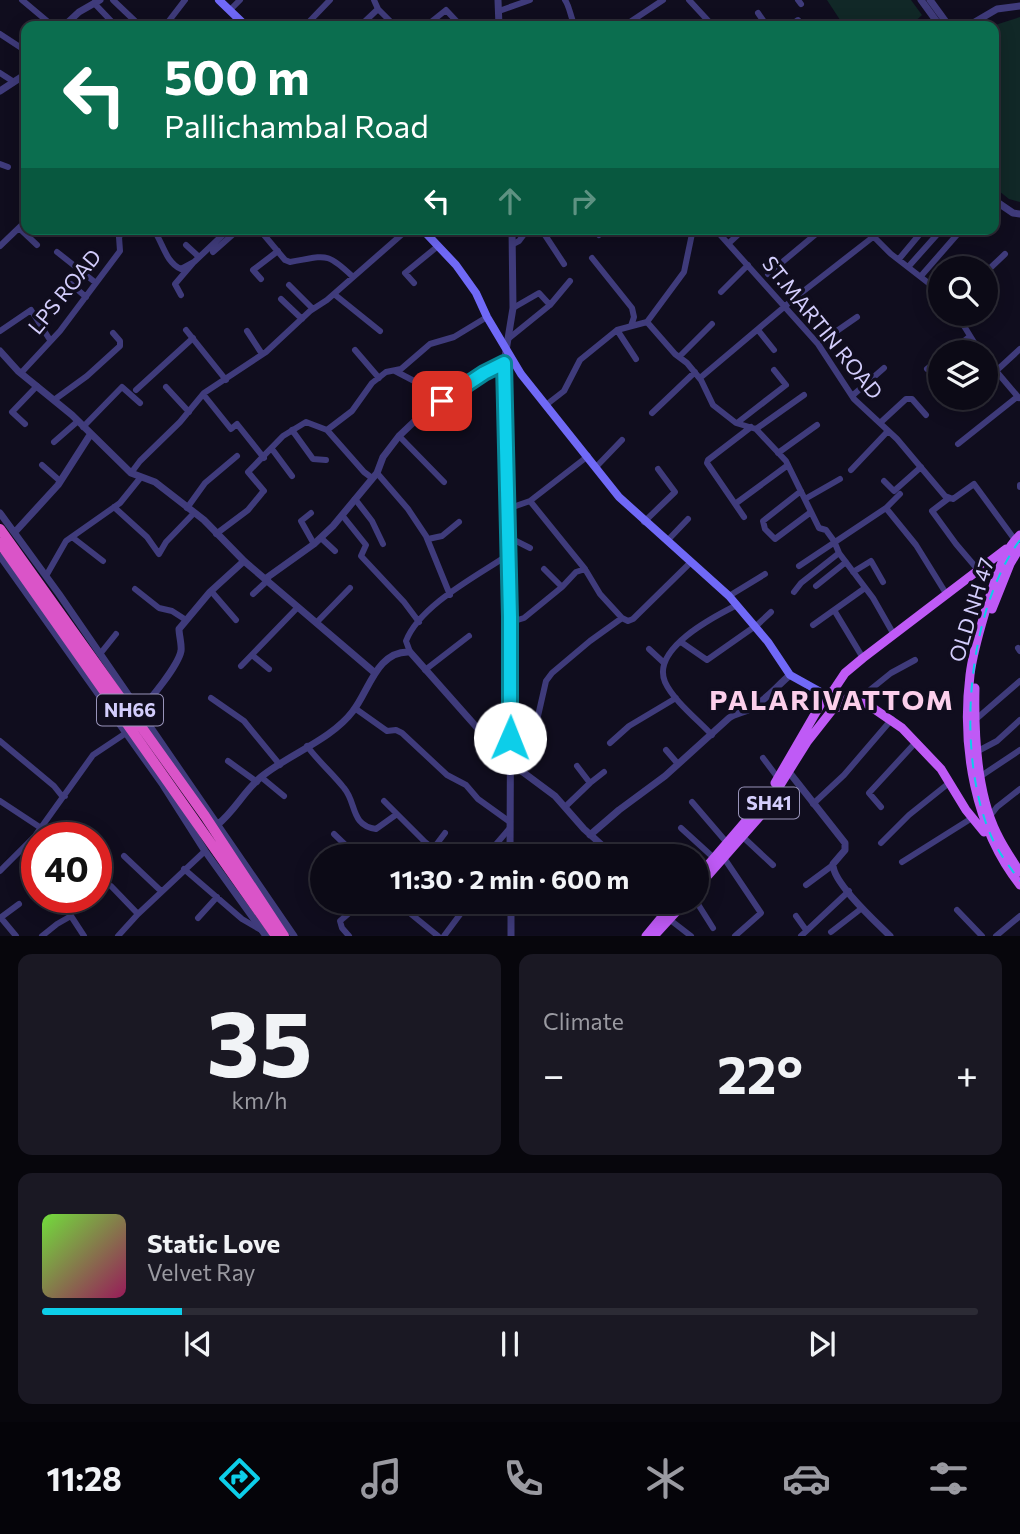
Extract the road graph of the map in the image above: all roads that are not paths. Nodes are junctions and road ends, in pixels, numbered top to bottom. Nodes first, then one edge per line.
1 (22, 0) edge
2 (113, 0) edge
3 (185, 0) edge
4 (219, 0) edge
5 (240, 0) edge
6 (330, 0) edge
7 (374, 0) edge
8 (498, 0) edge
9 (530, 0) edge
10 (565, 0) edge
11 (663, 0) edge
12 (690, 0) edge
13 (703, 0) edge
14 (921, 0) edge
15 (930, 0) edge
16 (1001, 0) edge
17 (97, 1) edge
18 (695, 6) junction
19 (1020, 6) edge
20 (378, 9) junction
21 (997, 9) junction
22 (230, 10) junction
23 (499, 11) junction
24 (758, 13) dead end
25 (47, 21) edge
26 (69, 21) edge
27 (112, 21) edge
28 (135, 21) dead end
29 (169, 21) edge
30 (241, 21) edge
31 (310, 21) edge
32 (365, 21) edge
33 (390, 21) edge
34 (432, 21) edge
35 (457, 21) edge
36 (499, 21) edge
37 (572, 21) edge
38 (632, 21) edge
39 (706, 21) edge
40 (764, 21) edge
41 (936, 21) edge
42 (945, 21) edge
43 (977, 21) edge
44 (0, 33) edge
45 (21, 48) edge
46 (0, 73) edge
47 (21, 77) edge
48 (13, 82) junction
49 (0, 91) edge
50 (0, 164) edge
51 (8, 167) dead end
52 (999, 204) edge
53 (1016, 214) edge
54 (1020, 221) edge
55 (21, 226) edge
56 (19, 228) joint
57 (26, 235) edge
58 (120, 235) edge
59 (156, 235) edge
60 (223, 235) edge
61 (232, 235) edge
62 (264, 235) edge
63 (401, 235) edge
64 (428, 235) edge
65 (512, 235) edge
66 (524, 235) edge
67 (549, 235) edge
68 (692, 235) edge
69 (721, 235) edge
70 (738, 235) edge
71 (815, 235) edge
72 (919, 235) edge
73 (937, 235) edge
74 (957, 235) edge
75 (873, 237) joint
76 (729, 243) junction
77 (513, 244) junction
78 (37, 245) dead end
79 (186, 245) dead end
80 (0, 246) edge
81 (438, 246) junction
82 (278, 251) junction
83 (57, 252) dead end
84 (213, 252) dead end
85 (1005, 254) dead end
86 (592, 258) dead end
87 (900, 259) junction
88 (197, 260) junction
89 (998, 261) edge
90 (564, 264) dead end
91 (748, 265) junction
92 (909, 267) junction
93 (768, 274) dead end
94 (921, 276) junction
95 (353, 277) junction
96 (261, 279) dead end
97 (570, 281) dead end
98 (928, 282) edge
99 (414, 283) dead end
100 (71, 284) dead end
101 (96, 284) junction
102 (289, 285) dead end
103 (721, 292) dead end
104 (334, 293) junction
105 (181, 295) dead end
106 (86, 297) junction
107 (281, 299) dead end
108 (550, 305) junction
109 (513, 308) junction
110 (785, 308) junction
111 (313, 309) junction
112 (487, 317) junction
113 (857, 317) dead end
114 (302, 319) junction
115 (647, 321) junction
116 (712, 324) dead end
117 (631, 326) junction
118 (964, 326) edge
119 (186, 330) dead end
120 (617, 330) junction
121 (758, 330) junction
122 (0, 331) edge
123 (247, 331) dead end
124 (380, 331) dead end
125 (113, 333) dead end
126 (970, 337) junction
127 (193, 338) junction
128 (508, 339) junction
129 (966, 340) edge
130 (972, 340) edge
131 (50, 341) junction
132 (818, 344) junction
133 (505, 349) junction
134 (1020, 349) edge
135 (355, 350) dead end
136 (774, 350) dead end
137 (0, 351) edge
138 (262, 354) junction
139 (679, 357) junction
140 (636, 359) dead end
141 (504, 363) junction
142 (998, 365) edge
143 (884, 368) dead end
144 (774, 370) dead end
145 (395, 371) junction
146 (21, 373) junction
147 (697, 375) junction
148 (998, 377) edge
149 (379, 378) junction
150 (226, 380) junction
151 (37, 386) junction
152 (166, 387) dead end
153 (135, 390) dead end
154 (426, 392) dead end
155 (203, 394) junction
156 (804, 395) dead end
157 (852, 396) junction
158 (1018, 398) edge
159 (54, 400) junction
160 (140, 403) dead end
161 (547, 405) junction
162 (188, 412) junction
163 (652, 413) dead end
164 (926, 415) dead end
165 (880, 422) junction
166 (736, 423) junction
167 (25, 424) dead end
168 (80, 424) junction
169 (817, 425) dead end
170 (754, 428) junction
171 (292, 430) junction
172 (327, 430) junction
173 (888, 431) junction
174 (90, 435) junction
175 (399, 436) junction
176 (622, 440) dead end
177 (54, 442) dead end
178 (958, 444) dead end
179 (272, 449) junction
180 (778, 453) junction
181 (237, 456) dead end
182 (588, 456) junction
183 (264, 458) junction
184 (326, 460) dead end
185 (42, 465) dead end
186 (788, 465) junction
187 (596, 467) junction
188 (921, 467) junction
189 (658, 469) dead end
190 (851, 470) dead end
191 (131, 473) junction
192 (375, 476) junction
193 (141, 477) junction
194 (292, 477) dead end
195 (840, 479) dead end
196 (60, 481) junction
197 (884, 481) dead end
198 (444, 482) dead end
199 (801, 491) junction
200 (900, 494) dead end
201 (949, 498) junction
202 (355, 499) junction
203 (805, 499) junction
204 (530, 500) junction
205 (736, 504) junction
206 (114, 507) junction
207 (187, 508) junction
208 (508, 509) junction
209 (886, 509) junction
210 (811, 512) junction
211 (0, 513) edge
212 (194, 513) junction
213 (311, 513) dead end
214 (342, 515) junction
215 (744, 517) dead end
216 (688, 519) dead end
217 (459, 522) dead end
218 (644, 522) junction
219 (0, 529) edge
220 (15, 532) junction
221 (216, 534) junction
222 (72, 537) junction
223 (508, 537) junction
224 (428, 539) junction
225 (318, 541) junction
226 (667, 541) junction
227 (834, 541) junction
228 (0, 543) edge
229 (383, 544) dead end
230 (1017, 545) edge
231 (530, 548) dead end
232 (335, 551) dead end
233 (839, 553) junction
234 (508, 555) junction
235 (0, 556) edge
236 (103, 561) dead end
237 (244, 561) junction
238 (691, 562) junction
239 (846, 562) junction
240 (799, 566) dead end
241 (544, 569) dead end
242 (585, 569) junction
243 (979, 571) junction
244 (853, 572) junction
245 (765, 574) dead end
246 (46, 576) junction
247 (266, 580) junction
248 (883, 582) dead end
249 (816, 586) dead end
250 (562, 587) junction
251 (350, 588) dead end
252 (865, 588) junction
253 (135, 589) dead end
254 (211, 591) junction
255 (794, 592) dead end
256 (253, 594) dead end
257 (450, 595) junction
258 (947, 595) junction
259 (729, 596) junction
260 (737, 606) junction
261 (298, 607) junction
262 (834, 610) junction
263 (771, 612) dead end
264 (622, 618) junction
265 (186, 620) junction
266 (236, 620) dead end
267 (317, 622) junction
268 (419, 622) junction
269 (510, 622) junction
270 (813, 625) dead end
271 (55, 627) junction
272 (754, 628) junction
273 (116, 634) dead end
274 (893, 634) junction
275 (469, 636) dead end
276 (681, 642) junction
277 (649, 649) dead end
278 (410, 652) junction
279 (100, 654) junction
280 (252, 655) junction
281 (863, 658) junction
282 (915, 660) dead end
283 (663, 662) junction
284 (241, 666) dead end
285 (268, 669) dead end
286 (425, 670) junction
287 (375, 673) junction
288 (790, 674) junction
289 (1019, 684) edge
290 (827, 696) junction
291 (211, 698) dead end
292 (676, 698) junction
293 (842, 699) junction
294 (855, 702) junction
295 (356, 709) junction
296 (833, 709) junction
297 (139, 711) junction
298 (892, 719) junction
299 (975, 720) junction
300 (1020, 720) edge
301 (134, 731) junction
302 (712, 735) junction
303 (510, 738) junction
304 (0, 741) edge
305 (916, 742) junction
306 (610, 743) dead end
307 (307, 746) junction
308 (666, 750) dead end
309 (1020, 750) edge
310 (978, 751) junction
311 (763, 758) dead end
312 (228, 761) dead end
313 (512, 764) junction
314 (678, 764) junction
315 (280, 765) junction
316 (577, 766) dead end
317 (604, 772) dead end
318 (789, 772) junction
319 (981, 776) junction
320 (778, 778) junction
321 (259, 779) junction
322 (590, 783) junction
323 (949, 783) junction
324 (1020, 789) edge
325 (65, 796) junction
326 (284, 796) dead end
327 (384, 801) dead end
328 (0, 802) edge
329 (692, 802) dead end
330 (813, 804) junction
331 (565, 807) junction
332 (881, 807) dead end
333 (397, 814) junction
334 (981, 819) junction
335 (32, 822) edge
336 (46, 822) edge
337 (217, 825) junction
338 (510, 825) junction
339 (681, 828) dead end
340 (445, 833) dead end
341 (334, 834) dead end
342 (590, 835) junction
343 (743, 837) junction
344 (599, 843) edge
345 (881, 843) dead end
346 (344, 844) edge
347 (428, 844) edge
348 (437, 844) edge
349 (495, 844) edge
350 (510, 844) edge
351 (728, 844) junction
352 (21, 849) edge
353 (205, 850) junction
354 (124, 856) dead end
355 (720, 859) junction
356 (1017, 860) edge
357 (902, 862) dead end
358 (773, 865) dead end
359 (833, 865) junction
360 (184, 869) junction
361 (709, 869) edge
362 (0, 871) edge
363 (1020, 872) edge
364 (1020, 885) edge
365 (806, 886) dead end
366 (112, 887) edge
367 (161, 891) junction
368 (849, 891) junction
369 (252, 895) junction
370 (217, 897) junction
371 (19, 904) dead end
372 (862, 908) junction
373 (957, 910) dead end
374 (138, 914) junction
375 (349, 914) edge
376 (411, 914) edge
377 (460, 914) edge
378 (511, 914) edge
379 (663, 914) edge
380 (674, 914) edge
381 (704, 914) edge
382 (796, 916) dead end
383 (1020, 916) edge
384 (1, 918) edge
385 (198, 918) dead end
386 (669, 919) junction
387 (713, 928) dead end
388 (831, 932) dead end
389 (264, 933) edge
390 (803, 933) edge
391 (81, 934) edge
392 (16, 936) edge
393 (42, 936) edge
394 (118, 936) edge
395 (276, 936) edge
396 (284, 936) edge
397 (294, 936) edge
398 (349, 936) edge
399 (438, 936) edge
400 (444, 936) edge
401 (511, 936) edge
402 (646, 936) edge
403 (654, 936) edge
404 (691, 936) edge
405 (735, 936) edge
406 (890, 936) edge
407 (982, 936) edge
408 (996, 936) edge

1 - 25 street
2 - 28 street
3 - 29 street
4 - 22 main road
5 - 22 street
6 - 31 street
7 - 20 street
8 - 23 street
9 - 23 street
10 - 37 street
11 - 38 street
12 - 18 street
13 - 18 street
14 - 41 street
15 - 42 street
16 - 21 street
17 - 26 street
17 - 27 street
18 - 39 street
19 - 21 street
20 - 32 street
20 - 33 street
21 - 43 street
22 - 30 main road
23 - 36 street
24 - 40 street
34 - 35 street
44 - 45 street
46 - 48 street
47 - 48 street
48 - 49 street
50 - 51 street
52 - 53 street
53 - 54 street
55 - 56 street
56 - 80 street
57 - 78 street
58 - 101 street, LPS ROAD
59 - 88 street
60 - 88 street
61 - 84 street
62 - 82 street
63 - 95 street
64 - 81 main road
65 - 77 street
66 - 77 street
67 - 90 street
68 - 115 street
69 - 76 street, ST.MARTIN ROAD
70 - 76 street
71 - 93 street
72 - 87 street
73 - 92 street
74 - 94 street
75 - 87 street
75 - 110 street
76 - 91 street, ST.MARTIN ROAD
77 - 109 street
79 - 88 street
81 - 99 street
81 - 112 main road
82 - 95 street
82 - 96 street
83 - 101 street
85 - 89 street
86 - 117 street
87 - 92 street
88 - 105 street
91 - 103 street
91 - 110 street, ST.MARTIN ROAD
92 - 94 street
94 - 98 street
95 - 104 street
97 - 108 street
100 - 106 street
101 - 106 street, LPS ROAD
102 - 111 street
104 - 111 street
104 - 124 street
106 - 131 street, LPS ROAD
107 - 114 street
108 - 109 street
108 - 128 street
109 - 128 street
110 - 121 street
110 - 132 street, ST.MARTIN ROAD
111 - 114 street
112 - 133 main road
112 - 145 street
113 - 132 street
114 - 138 street
115 - 117 street
115 - 139 street
116 - 139 street
117 - 120 street
118 - 126 street
119 - 127 street
120 - 140 street
120 - 161 street
121 - 136 street
121 - 147 street
122 - 131 street
123 - 138 street
125 - 159 street
126 - 129 street
126 - 130 street
127 - 150 street
127 - 153 street
128 - 133 street
131 - 146 street, LPS ROAD
132 - 157 street, ST.MARTIN ROAD
133 - 141 street
133 - 161 main road
134 - 142 street
135 - 149 street
137 - 146 street
138 - 150 street
139 - 147 street
141 - 175 street
141 - 208 street
143 - 157 street
144 - 166 street
145 - 149 street
145 - 154 street
146 - 151 street
147 - 163 street
147 - 166 street
148 - 158 street
149 - 172 street
150 - 155 street
151 - 159 street
151 - 167 street
152 - 162 street
155 - 162 street
155 - 183 street
156 - 170 street
157 - 165 street, ST.MARTIN ROAD
158 - 178 street
159 - 168 street
160 - 168 street
161 - 182 main road
162 - 191 street
164 - 165 street
165 - 173 street, ST.MARTIN ROAD
166 - 170 street
168 - 174 street
168 - 177 street
169 - 180 street
170 - 180 street
170 - 205 street
171 - 172 street
171 - 179 street
171 - 184 street
172 - 192 street
173 - 188 street, ST.MARTIN ROAD
173 - 190 street
174 - 191 street
174 - 196 street
175 - 192 street
175 - 198 street
176 - 187 street
179 - 183 street
179 - 194 street
180 - 186 street
181 - 207 street
182 - 187 main road
182 - 204 street
183 - 221 street
185 - 196 street
186 - 199 street
186 - 205 street
187 - 218 main road
188 - 197 street
188 - 201 street, ST.MARTIN ROAD
189 - 218 street
191 - 193 street
192 - 202 street
192 - 224 street
193 - 206 street
193 - 207 street
195 - 203 street
196 - 220 street
199 - 203 street
199 - 210 street
200 - 209 street
201 - 230 street
201 - 243 street
202 - 214 street
202 - 229 street
203 - 210 street
204 - 208 street
204 - 242 street
205 - 215 street
206 - 212 street
206 - 222 street
207 - 212 street
208 - 223 street
209 - 227 street
209 - 258 street
210 - 227 street
211 - 220 street
212 - 221 street
213 - 225 street
214 - 225 street
214 - 268 street
216 - 226 street
217 - 224 street
218 - 226 main road
219 - 301 highway, NH66
220 - 246 street
221 - 237 street
222 - 236 street
222 - 246 street
223 - 231 street
223 - 234 street
224 - 257 street
225 - 232 street
225 - 247 street
226 - 238 main road
227 - 233 street
227 - 240 street
228 - 271 highway, NH66
230 - 243 main road, OLD NH 47
230 - 299 main road, OLD NH 47
230 - 334 main road, OLD NH 47
233 - 239 street
233 - 255 street
234 - 257 street
234 - 269 street
235 - 271 street
237 - 247 street
237 - 254 street
238 - 259 main road
238 - 264 street
239 - 244 street
239 - 249 street
241 - 250 street
242 - 250 street
242 - 264 street
243 - 258 main road, OLD NH 47
244 - 248 street
244 - 252 street
245 - 259 street
246 - 279 street
247 - 256 street
247 - 261 street
250 - 269 street
251 - 267 street
252 - 262 street
252 - 274 street
253 - 265 street
254 - 265 street
254 - 266 street
257 - 268 street
258 - 274 main road, OLD NH 47
259 - 260 main road
260 - 272 main road
260 - 276 street
261 - 267 street
261 - 280 street
262 - 270 street
262 - 281 street
263 - 272 street
264 - 303 street
265 - 297 street
267 - 287 street
268 - 278 street
269 - 303 street
271 - 301 highway, NH66
272 - 276 street
272 - 288 main road
273 - 279 street
274 - 281 main road, OLD NH 47
275 - 286 street
276 - 283 street
277 - 283 street
278 - 286 street
278 - 287 street
279 - 297 street
280 - 284 street
280 - 285 street
281 - 290 main road, OLD NH 47
282 - 294 street
283 - 292 street
286 - 313 street
287 - 295 street
288 - 290 main road
288 - 302 street
289 - 299 street
290 - 293 main road
290 - 296 main road
290 - 320 main road, SH41
291 - 315 street
292 - 302 street
292 - 306 street
293 - 294 main road, OLD NH 47
293 - 296 main road
294 - 298 main road, OLD NH 47
295 - 307 street
295 - 338 street
296 - 318 main road, SH41
297 - 337 street
298 - 305 main road, OLD NH 47
298 - 330 street
299 - 310 main road, OLD NH 47
300 - 310 street
301 - 325 street
301 - 353 street
301 - 369 highway, NH66
302 - 314 street
303 - 313 street
304 - 325 street
305 - 323 main road, OLD NH 47
305 - 332 street
307 - 315 street
307 - 333 street
308 - 314 street
309 - 319 street
310 - 319 main road, OLD NH 47
311 - 320 street
312 - 321 street
313 - 331 street
313 - 338 street
314 - 342 street
315 - 321 street
316 - 322 street
317 - 322 street
318 - 330 street
318 - 343 main road, SH41
319 - 334 main road, OLD NH 47
320 - 351 main road, SH41
321 - 326 street
321 - 337 street
322 - 331 street
323 - 334 main road, OLD NH 47
323 - 345 street
324 - 334 street
325 - 336 street
327 - 333 street
328 - 335 street
329 - 351 street
330 - 359 street
331 - 342 street
333 - 347 street
334 - 356 main road, OLD NH 47
334 - 357 street
334 - 364 main road, OLD NH 47
337 - 369 street
338 - 349 street
338 - 350 street
339 - 355 street
340 - 348 street
341 - 346 street
342 - 344 street
343 - 355 main road, SH41
343 - 358 street
351 - 355 main road, SH41
352 - 362 street
353 - 360 street
353 - 369 street
354 - 367 street
355 - 361 main road, SH41
355 - 405 street
356 - 363 main road, OLD NH 47
359 - 365 street
359 - 368 street
360 - 367 street
360 - 370 street
366 - 374 street
367 - 374 street
368 - 372 street
368 - 390 street
369 - 389 street
369 - 395 highway, NH66
369 - 396 highway, NH66
369 - 397 street
370 - 385 street
370 - 389 street
371 - 384 street
372 - 388 street
372 - 406 street
373 - 407 street
374 - 394 street
375 - 398 street
376 - 399 street
377 - 400 street
378 - 401 street
379 - 402 main road
380 - 386 main road
381 - 387 street
382 - 390 street
383 - 408 street
384 - 392 street
386 - 403 main road
386 - 404 street
391 - 393 street

